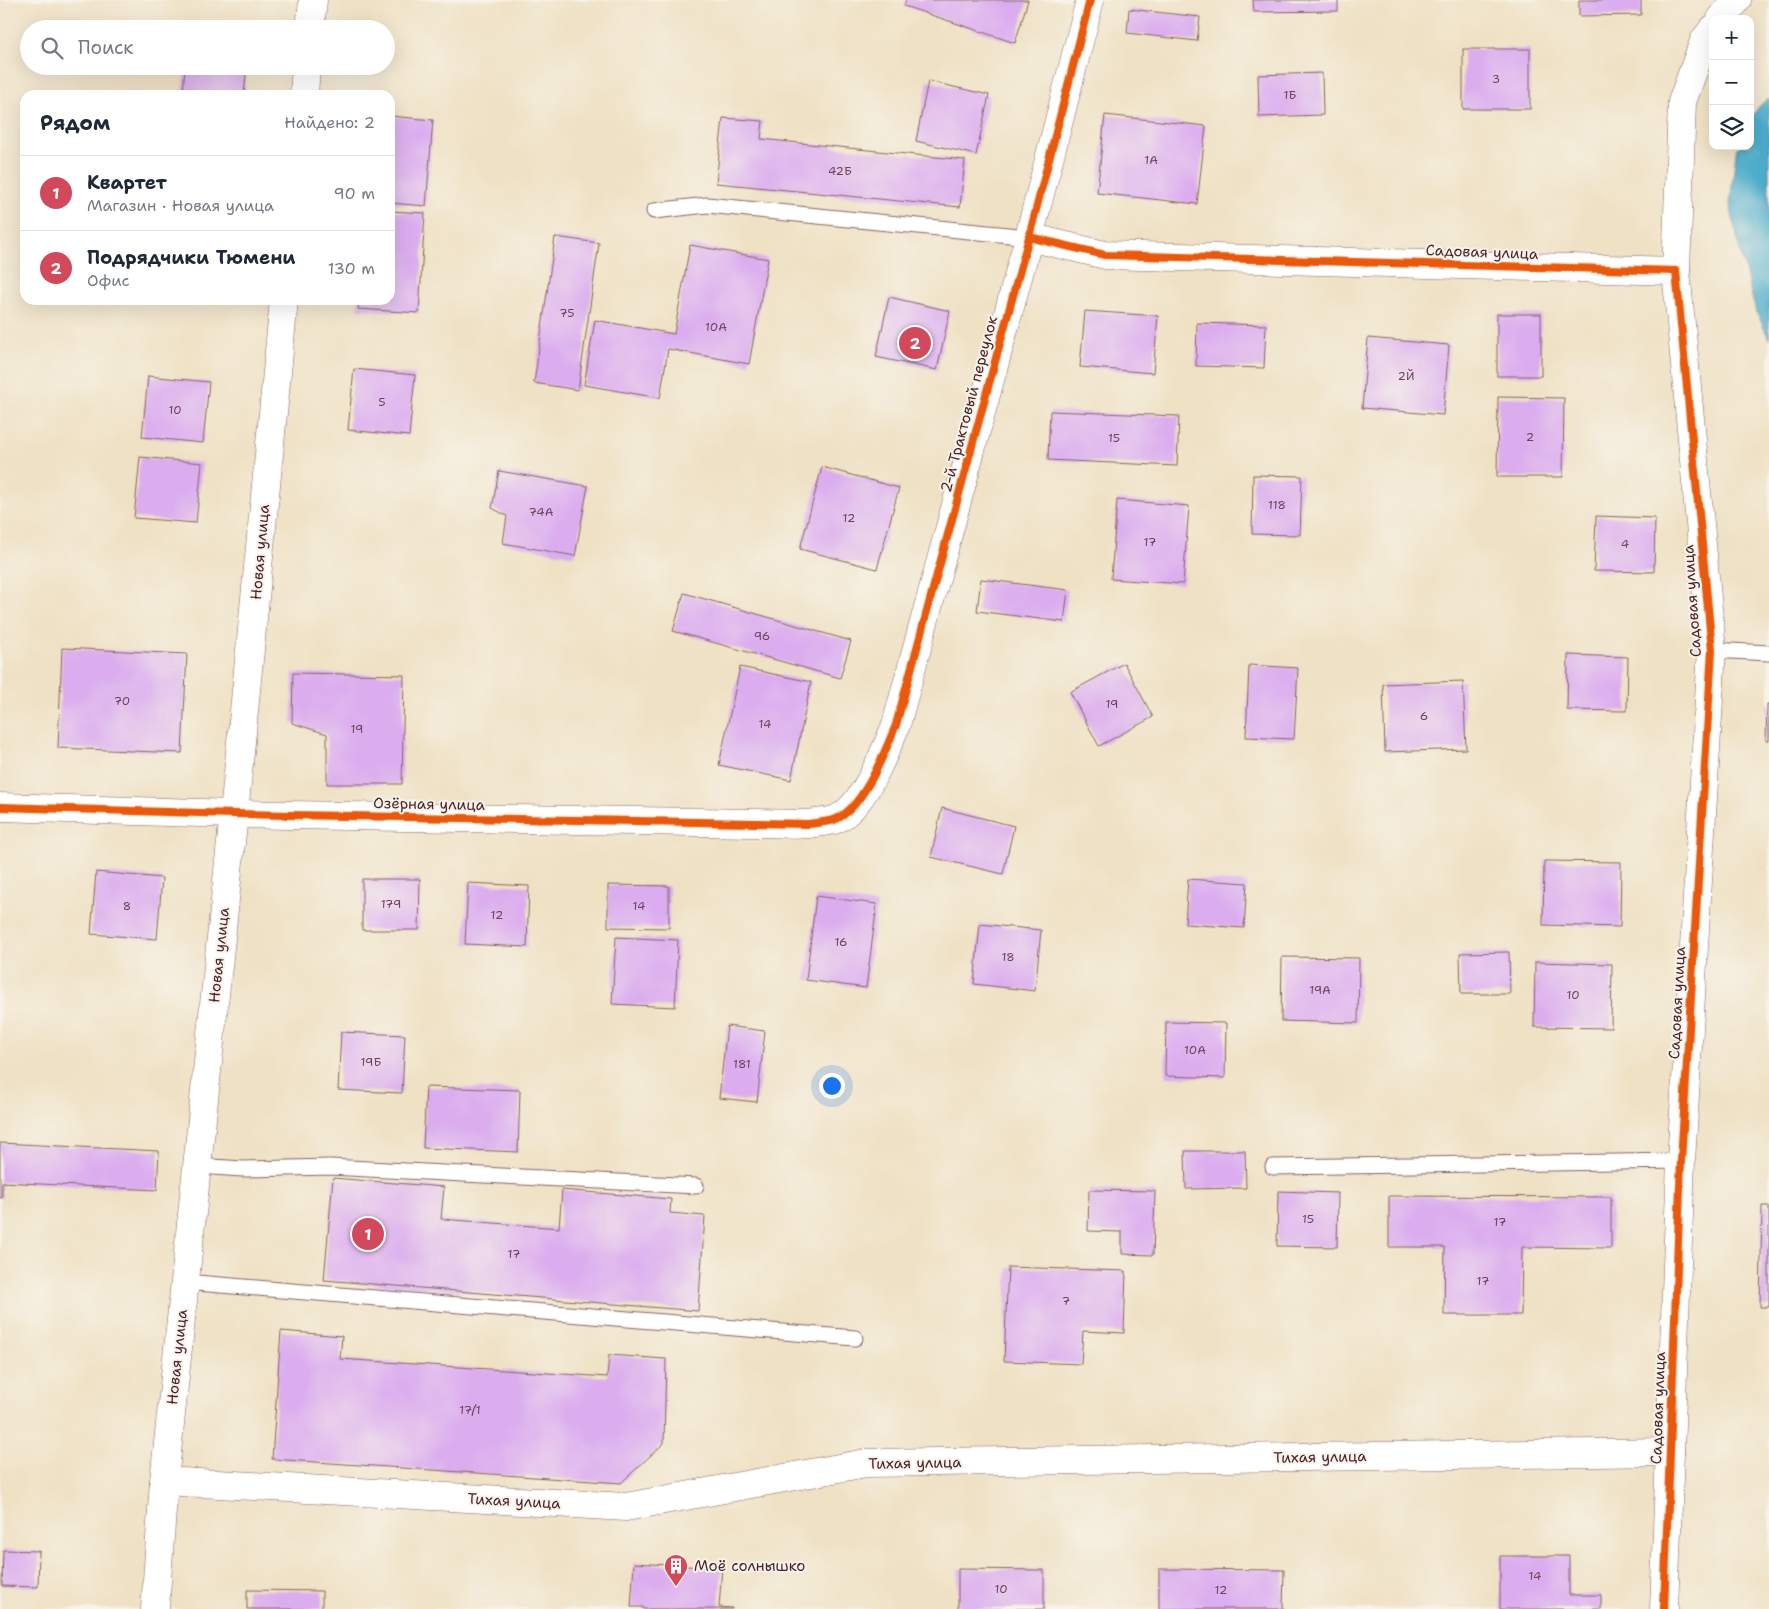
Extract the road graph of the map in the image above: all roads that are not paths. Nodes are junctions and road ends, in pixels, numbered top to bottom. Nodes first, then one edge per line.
1 (313, 0) edge
2 (1090, 0) edge
3 (1737, 0) edge
4 (1725, 15) edge
5 (311, 20) edge
6 (1709, 35) edge
7 (305, 75) edge
8 (304, 90) edge
9 (654, 211) dead end
10 (1029, 237) junction
11 (1676, 271) junction
12 (284, 305) edge
13 (1712, 650) junction
14 (1769, 653) edge
15 (854, 806) joint
16 (0, 808) edge
17 (234, 814) junction
18 (1681, 1161) junction
19 (197, 1166) junction
20 (1273, 1167) dead end
21 (696, 1186) dead end
22 (185, 1282) junction
23 (855, 1338) dead end
24 (1670, 1452) junction
25 (164, 1481) junction
26 (155, 1609) edge
27 (1664, 1609) edge

1 - 5 street
2 - 10 street, 2-й Трактовый переулок
3 - 4 street
6 - 11 street
7 - 8 street
9 - 10 lane
10 - 11 street, Садовая улица
10 - 15 street, 2-й Трактовый переулок
11 - 13 street, Садовая улица
12 - 17 street, Новая улица
13 - 14 lane
13 - 18 street, Садовая улица
15 - 17 street, Озёрная улица
16 - 17 street, Озёрная улица
17 - 19 street, Новая улица
18 - 20 lane
18 - 24 street, Садовая улица
19 - 21 lane
19 - 22 street, Новая улица
22 - 23 lane
22 - 25 street, Новая улица
24 - 25 street, Тихая улица
24 - 27 street, Садовая улица
25 - 26 street, Новая улица

